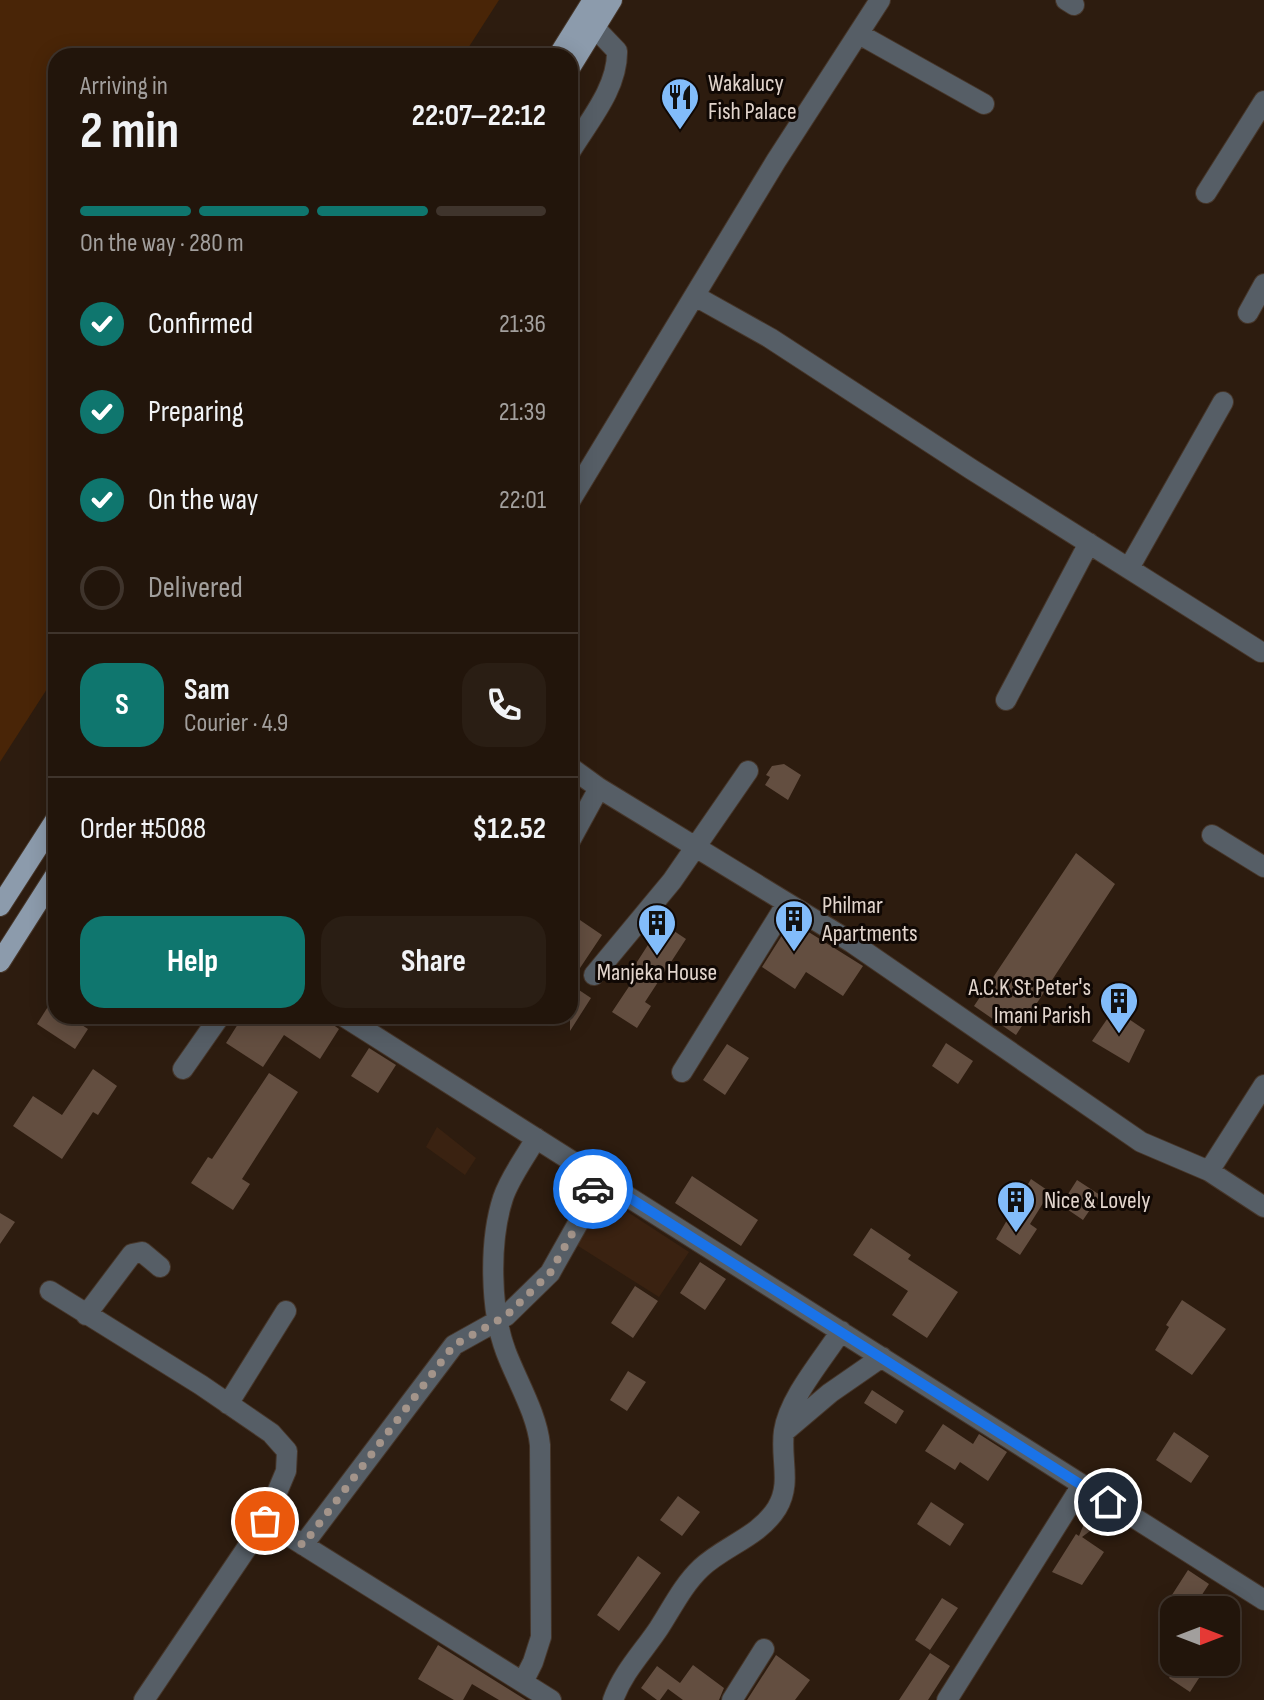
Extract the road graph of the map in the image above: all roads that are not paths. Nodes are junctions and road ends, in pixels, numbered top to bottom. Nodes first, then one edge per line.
1 (593, 0) edge
2 (612, 0) edge
3 (880, 0) edge
4 (595, 28) junction
5 (859, 34) junction
6 (563, 48) edge
7 (578, 55) edge
8 (1264, 101) edge
9 (984, 104) dead end
10 (578, 139) edge
11 (1206, 193) dead end
12 (1264, 284) edge
13 (695, 296) junction
14 (1248, 313) dead end
15 (1223, 402) dead end
16 (578, 488) edge
17 (1089, 543) junction
18 (1129, 568) junction
19 (1261, 652) dead end
20 (1006, 700) dead end
21 (748, 771) dead end
22 (578, 773) edge
23 (599, 788) junction
24 (578, 826) edge
25 (48, 831) edge
26 (1212, 835) dead end
27 (696, 845) junction
28 (1264, 867) edge
29 (48, 887) edge
30 (787, 903) junction
31 (0, 906) edge
32 (0, 962) edge
33 (594, 975) dead end
34 (214, 1024) edge
35 (356, 1024) edge
36 (183, 1069) dead end
37 (682, 1072) dead end
38 (1264, 1085) edge
39 (1264, 1101) edge
40 (536, 1138) junction
41 (1209, 1171) junction
42 (597, 1177) junction
43 (1264, 1207) edge
44 (160, 1267) dead end
45 (50, 1291) dead end
46 (286, 1311) dead end
47 (86, 1315) junction
48 (498, 1320) junction
49 (841, 1331) junction
50 (882, 1357) junction
51 (228, 1404) junction
52 (784, 1432) junction
53 (1082, 1485) junction
54 (265, 1521) junction
55 (303, 1545) junction
56 (1264, 1600) edge
57 (764, 1649) dead end
58 (523, 1682) junction
59 (144, 1700) edge
60 (551, 1700) edge
61 (613, 1700) edge
62 (732, 1700) edge
63 (947, 1700) edge

1 - 6 main road
2 - 4 main road
3 - 5 street
4 - 7 main road
4 - 10 street
5 - 9 street
5 - 13 street
8 - 11 street
12 - 14 street
13 - 16 street
13 - 17 street
15 - 18 street
17 - 18 street
17 - 20 street
18 - 19 street
21 - 27 street
22 - 23 street
23 - 24 street
23 - 27 street
25 - 31 main road
26 - 28 street
27 - 30 street
27 - 33 street
29 - 32 main road
30 - 37 street
30 - 41 street
34 - 36 street
35 - 40 street
38 - 41 street
39 - 41 street
40 - 42 street
40 - 48 street
41 - 43 street
42 - 48 street
42 - 49 street
44 - 47 street
45 - 47 street
46 - 51 street
47 - 51 street
48 - 55 street
48 - 58 street
49 - 50 street
49 - 52 street
50 - 52 street
50 - 53 street
51 - 54 street
52 - 61 street
53 - 56 street
53 - 63 street
54 - 55 street
54 - 59 street
55 - 58 street
57 - 62 street
58 - 60 street

